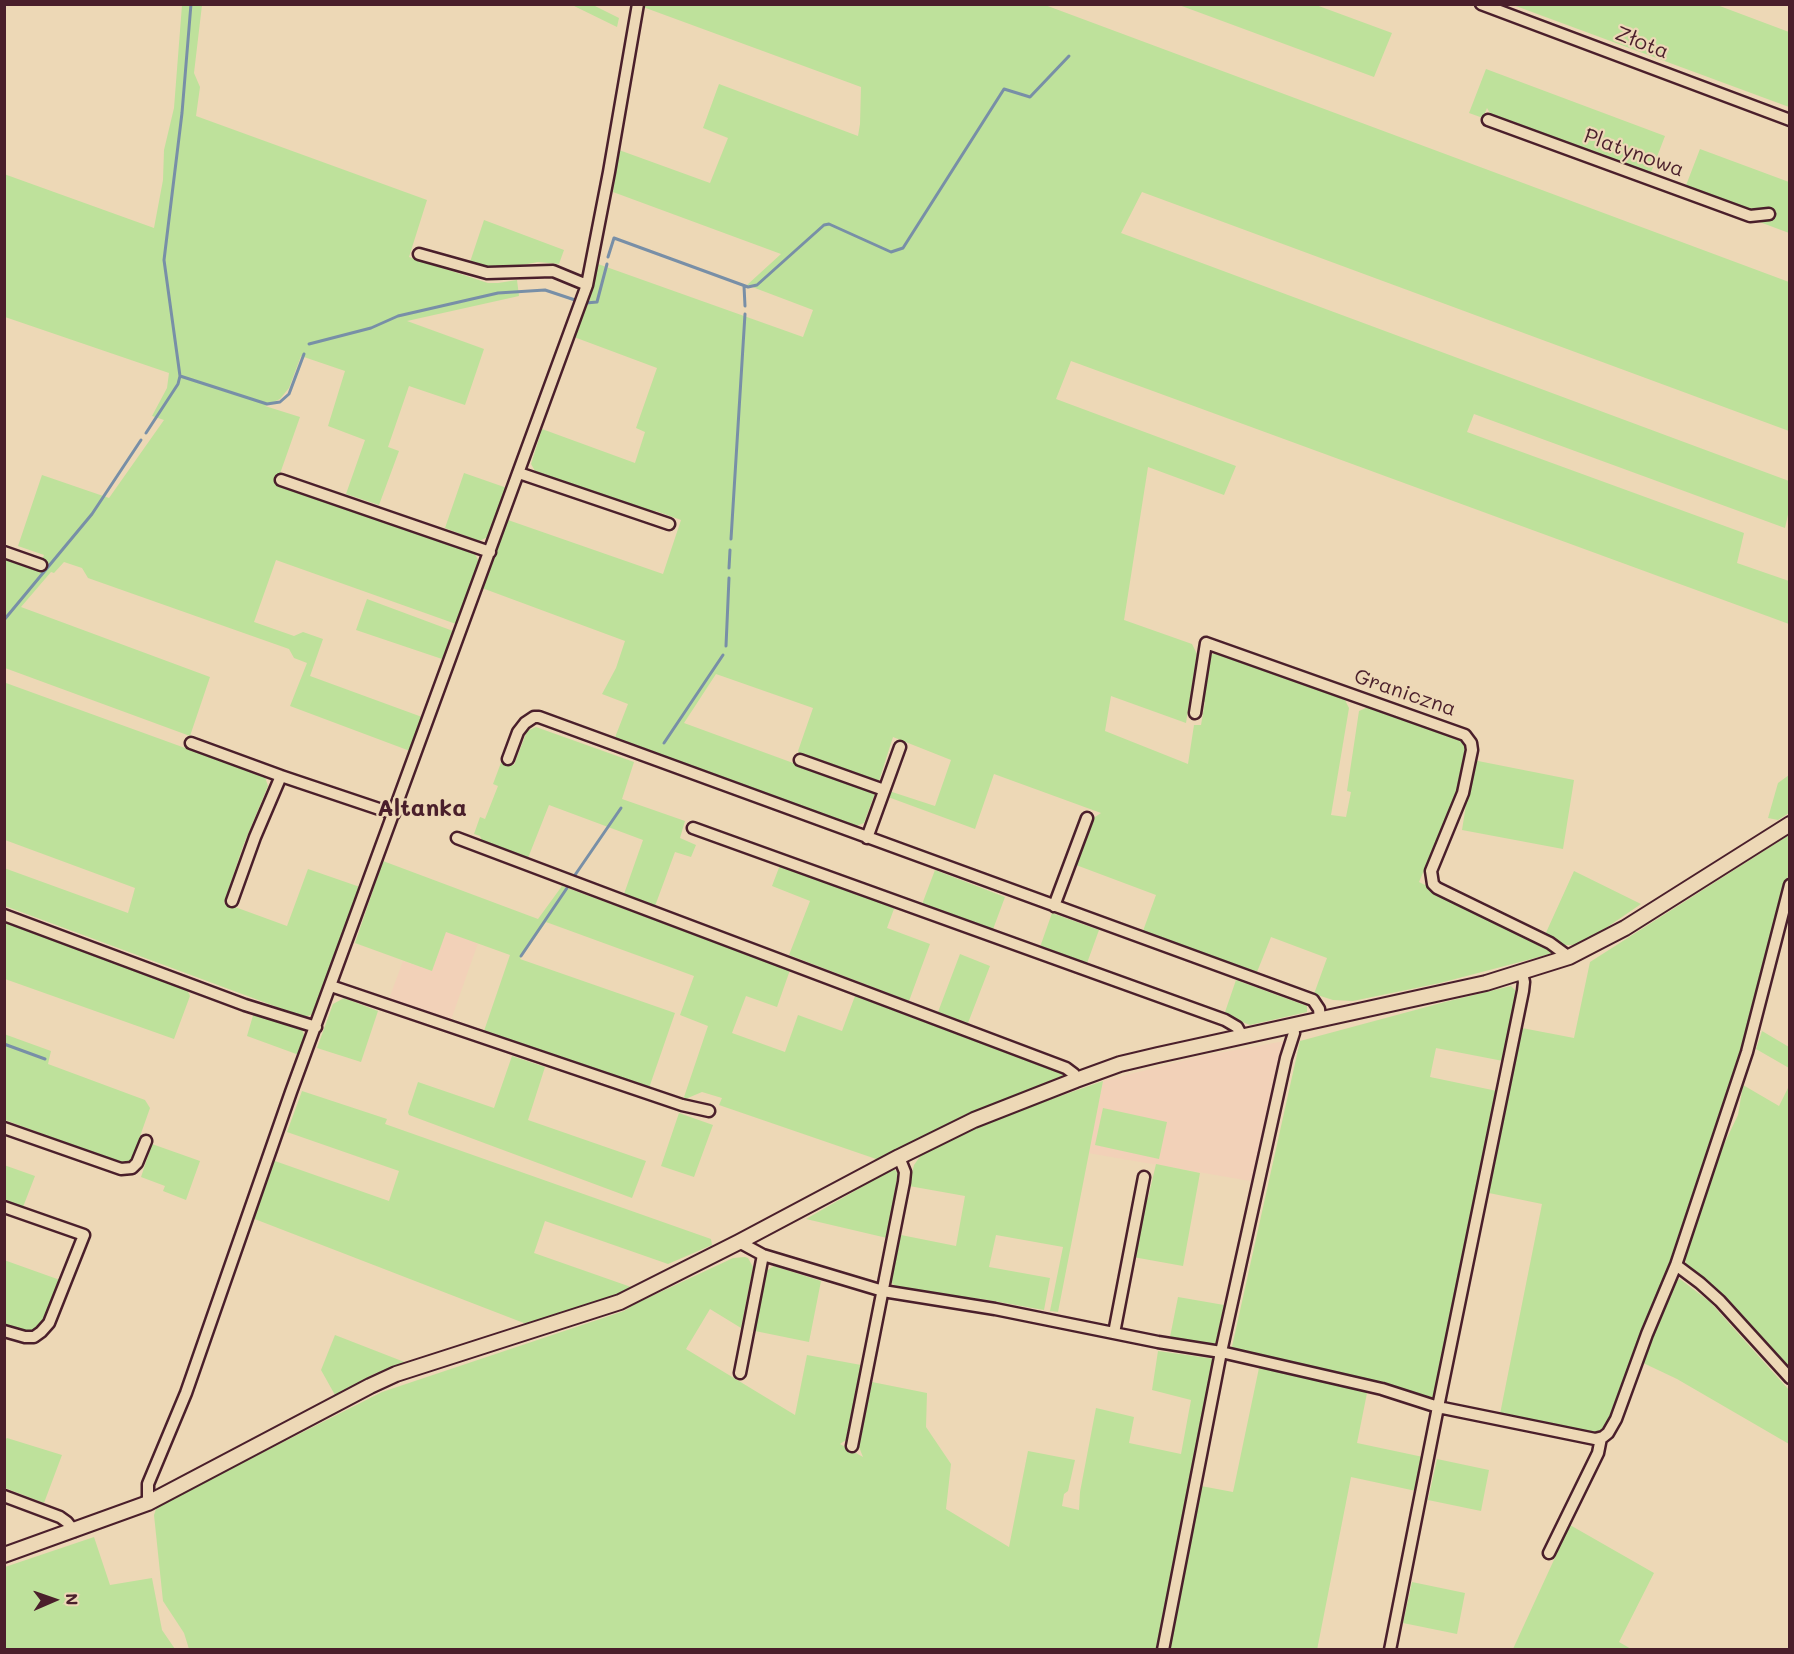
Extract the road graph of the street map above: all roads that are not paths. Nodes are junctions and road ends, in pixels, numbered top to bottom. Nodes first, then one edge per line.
1 (638, 4) edge
2 (1481, 4) edge
3 (1488, 120) dead end
4 (1790, 120) edge
5 (1769, 214) dead end
6 (419, 254) dead end
7 (587, 285) junction
8 (519, 473) junction
9 (281, 480) dead end
10 (669, 524) dead end
11 (4, 552) edge
12 (490, 552) junction
13 (41, 565) dead end
14 (1195, 713) dead end
15 (191, 743) dead end
16 (900, 747) dead end
17 (508, 759) dead end
18 (800, 760) dead end
19 (281, 776) junction
20 (884, 790) junction
21 (394, 814) junction
22 (1087, 818) dead end
23 (1790, 824) edge
24 (693, 828) dead end
25 (457, 838) dead end
26 (867, 838) junction
27 (1790, 885) edge
28 (232, 900) dead end
29 (1054, 906) junction
30 (4, 915) edge
31 (1569, 957) junction
32 (1522, 973) junction
33 (330, 986) junction
34 (1320, 1019) junction
35 (1293, 1025) junction
36 (316, 1027) junction
37 (1242, 1036) junction
38 (1076, 1080) junction
39 (708, 1110) dead end
40 (4, 1128) edge
41 (146, 1141) dead end
42 (899, 1157) junction
43 (1144, 1177) dead end
44 (4, 1207) edge
45 (739, 1242) junction
46 (763, 1255) junction
47 (1676, 1265) junction
48 (883, 1291) junction
49 (4, 1331) edge
50 (1114, 1333) junction
51 (1221, 1352) junction
52 (740, 1373) dead end
53 (1790, 1378) edge
54 (1438, 1407) junction
55 (1601, 1438) junction
56 (852, 1446) dead end
57 (4, 1496) edge
58 (148, 1503) junction
59 (74, 1531) junction
60 (1549, 1553) dead end
61 (4, 1555) edge
62 (1163, 1650) edge
63 (1390, 1650) edge

1 - 7 street
2 - 4 street, Złota
3 - 5 street, Platynowa
6 - 7 street
7 - 8 street
8 - 10 street
8 - 12 street
9 - 12 street
11 - 13 street
12 - 21 street
14 - 31 street, Graniczna
15 - 19 street
16 - 20 street
17 - 26 street
18 - 20 street
19 - 21 street
19 - 28 street
20 - 26 street
21 - 33 street
22 - 29 street
23 - 31 street
24 - 37 street
25 - 38 street
26 - 29 street
27 - 47 street
29 - 34 street
30 - 36 street
31 - 32 street
32 - 34 street
32 - 54 street
33 - 36 street
33 - 39 street
34 - 35 street
35 - 37 street
35 - 51 street
36 - 58 street
37 - 38 street
38 - 42 street
40 - 41 street
42 - 45 street
42 - 48 street
43 - 50 street
44 - 49 street
45 - 46 street
45 - 58 street
46 - 48 street
46 - 52 street
47 - 53 street
47 - 55 street
48 - 50 street
48 - 56 street
50 - 51 street
51 - 54 street
51 - 62 street
54 - 55 street
54 - 63 street
55 - 60 street
57 - 59 street
58 - 59 street
59 - 61 street

